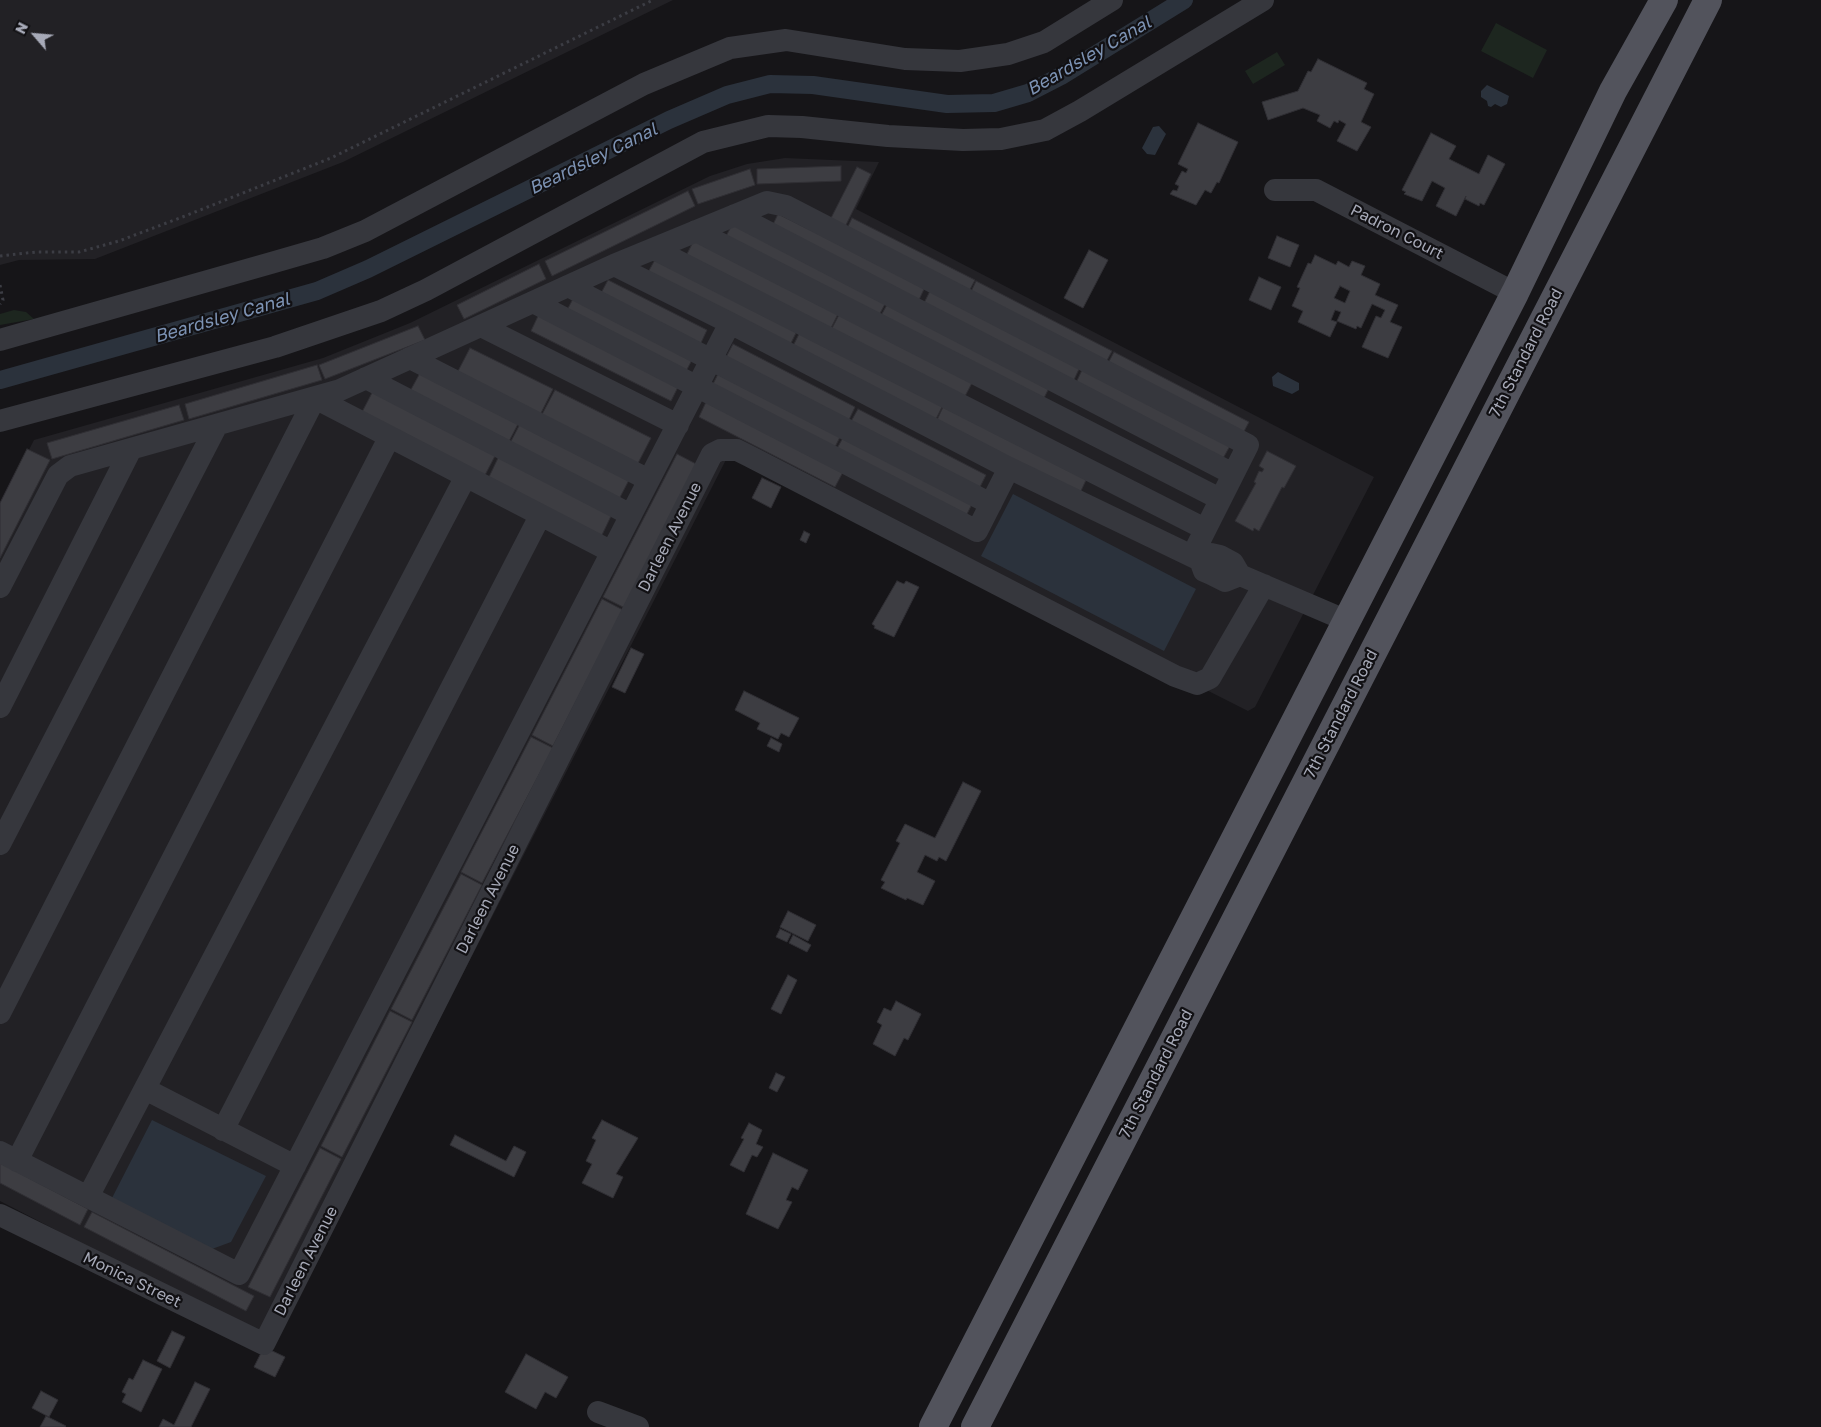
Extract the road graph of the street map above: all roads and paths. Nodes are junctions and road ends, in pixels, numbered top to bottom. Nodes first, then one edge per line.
1 (653, 0) edge
2 (1112, 0) edge
3 (1264, 0) edge
4 (1664, 0) edge
5 (1708, 0) edge
6 (1275, 190) dead end
7 (734, 215) junction
8 (696, 231) junction
9 (654, 249) junction
10 (0, 256) edge
11 (614, 266) junction
12 (0, 285) edge
13 (568, 286) junction
14 (1515, 293) junction
15 (534, 302) junction
16 (0, 304) edge
17 (730, 323) junction
18 (481, 326) junction
19 (0, 340) edge
20 (410, 358) junction
21 (712, 360) junction
22 (366, 378) junction
23 (697, 387) junction
24 (315, 398) junction
25 (0, 421) edge
26 (217, 424) junction
27 (678, 425) junction
28 (390, 438) junction
29 (131, 449) junction
30 (1009, 468) junction
31 (1233, 474) junction
32 (464, 478) junction
33 (649, 480) junction
34 (1220, 499) junction
35 (991, 504) junction
36 (631, 515) junction
37 (540, 516) junction
38 (1205, 529) junction
39 (612, 552) junction
40 (1196, 558) junction
41 (1264, 585) junction
42 (0, 587) edge
43 (1345, 620) junction
44 (0, 707) edge
45 (0, 844) edge
46 (0, 1013) edge
47 (144, 1089) junction
48 (223, 1130) junction
49 (8, 1156) edge
50 (295, 1166) junction
51 (88, 1197) junction
52 (0, 1215) edge
53 (264, 1344) joint
54 (598, 1412) dead end
55 (638, 1427) edge
56 (933, 1427) edge
57 (975, 1427) edge

1 - 10 path
2 - 19 street
3 - 25 street
4 - 14 main road
5 - 57 main road, 7th Standard Road
6 - 14 street, Padron Court
7 - 8 street
7 - 31 street
7 - 31 street
8 - 9 street
8 - 34 street
9 - 11 street
9 - 38 street
11 - 13 street
11 - 17 street
12 - 16 path
13 - 15 street
13 - 21 street
14 - 43 main road
15 - 18 street
15 - 23 street
17 - 21 street
17 - 30 street
18 - 20 street
18 - 27 street
20 - 22 street
20 - 33 street
21 - 23 street
21 - 35 street
22 - 24 street
22 - 36 street
23 - 27 street
23 - 35 street
24 - 26 street
24 - 28 street
24 - 46 street
26 - 29 street
26 - 45 street
27 - 33 street
28 - 32 street
28 - 49 street
29 - 42 street
29 - 44 street
30 - 35 street
30 - 40 street
31 - 34 street
32 - 37 street
32 - 47 street
33 - 36 street
34 - 38 street
36 - 39 street
37 - 39 street
37 - 48 street
38 - 40 street
39 - 50 street
40 - 41 street
41 - 43 street
41 - 53 street, Darleen Avenue
43 - 56 main road
47 - 48 street
47 - 51 street
48 - 50 street
49 - 51 street
50 - 51 street
52 - 53 street, Monica Street
54 - 55 street

